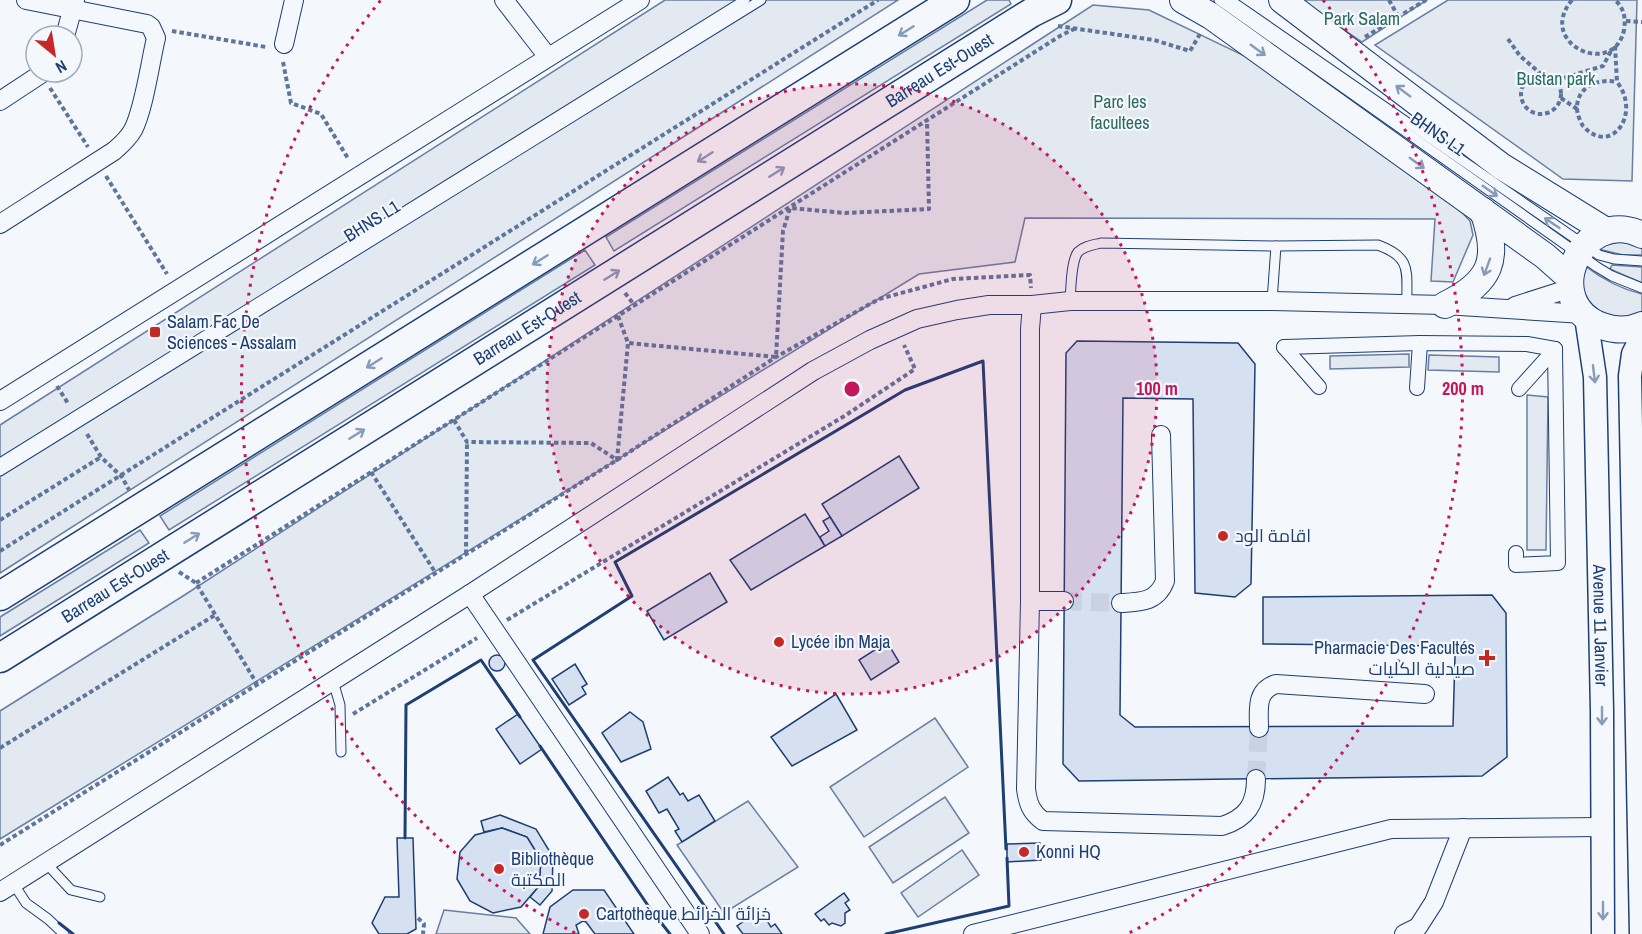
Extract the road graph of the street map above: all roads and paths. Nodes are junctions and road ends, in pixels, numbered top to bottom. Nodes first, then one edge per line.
1 (26, 0) edge
2 (294, 0) edge
3 (504, 0) edge
4 (640, 0) edge
5 (746, 0) edge
6 (761, 0) edge
7 (878, 0) edge
8 (955, 0) edge
9 (1057, 0) edge
10 (1183, 0) edge
11 (1282, 0) edge
12 (1389, 0) edge
13 (1426, 0) edge
14 (1572, 0) edge
15 (1615, 0) edge
16 (1620, 0) edge
17 (74, 5) edge
18 (620, 5) edge
19 (1220, 5) edge
20 (1621, 6) junction
21 (1031, 13) junction
22 (1398, 16) junction
23 (1626, 21) junction
24 (1642, 22) edge
25 (68, 24) edge
26 (151, 27) junction
27 (1076, 28) junction
28 (1508, 39) dead end
29 (282, 46) junction
30 (1614, 47) junction
31 (1347, 49) junction
32 (548, 57) junction
33 (1540, 73) junction
34 (1557, 80) junction
35 (1617, 82) junction
36 (26, 84) edge
37 (50, 84) edge
38 (1631, 97) dead end
39 (1561, 98) junction
40 (0, 101) edge
41 (1577, 109) junction
42 (927, 120) junction
43 (1627, 128) dead end
44 (97, 162) junction
45 (359, 176) junction
46 (790, 208) junction
47 (1483, 211) junction
48 (0, 224) edge
49 (1606, 231) junction
50 (1642, 235) edge
51 (1276, 246) junction
52 (1581, 249) junction
53 (1642, 261) edge
54 (1570, 283) junction
55 (1642, 288) edge
56 (177, 290) junction
57 (1031, 297) junction
58 (1070, 301) junction
59 (1272, 301) junction
60 (1407, 304) junction
61 (1445, 304) junction
62 (1511, 308) junction
63 (1584, 315) junction
64 (618, 316) junction
65 (1642, 325) edge
66 (896, 328) junction
67 (1642, 336) edge
68 (628, 343) junction
69 (1420, 343) junction
70 (1555, 349) junction
71 (776, 357) junction
72 (47, 372) junction
73 (1319, 387) dead end
74 (1418, 388) dead end
75 (1519, 389) dead end
76 (0, 401) edge
77 (78, 418) junction
78 (454, 420) junction
79 (1161, 435) dead end
80 (467, 442) junction
81 (101, 457) junction
82 (616, 460) junction
83 (0, 463) edge
84 (0, 471) edge
85 (370, 472) junction
86 (122, 477) junction
87 (140, 508) junction
88 (0, 520) edge
89 (0, 551) edge
90 (1516, 553) dead end
91 (466, 554) junction
92 (435, 572) junction
93 (470, 594) junction
94 (0, 596) edge
95 (1030, 601) junction
96 (1064, 602) tunnel mouth
97 (1121, 603) tunnel mouth
98 (215, 615) junction
99 (506, 621) dead end
100 (481, 636) dead end
101 (0, 658) edge
102 (333, 681) junction
103 (257, 684) junction
104 (1425, 694) dead end
105 (340, 715) junction
106 (1259, 728) tunnel mouth
107 (0, 748) edge
108 (341, 753) dead end
109 (1256, 779) tunnel mouth
110 (1602, 827) junction
111 (1463, 828) junction
112 (0, 845) edge
113 (45, 862) junction
114 (7, 887) edge
115 (100, 897) dead end
116 (418, 918) dead end
117 (64, 934) edge
118 (423, 934) edge
119 (700, 934) edge
120 (973, 934) edge
121 (1404, 934) edge
122 (1603, 934) edge
123 (1641, 934) edge

1 - 17 street
2 - 29 street
3 - 32 street
4 - 18 street
5 - 77 lane, BHNS L1
6 - 77 lane, BHNS L1
7 - 86 path
8 -> 87 main road
9 - 21 main road, Barreau Est-Ouest
10 - 19 main road
11 - 31 main road
12 - 22 path
13 - 22 path
14 - 30 path
15 - 20 path
16 - 20 path
17 - 25 street
17 - 26 street
18 - 32 street
19 - 27 path
19 -> 47 main road
19 - 52 lane, BHNS L1
20 - 23 path
21 - 27 path
101 -> 21 main road, Barreau Est-Ouest
22 - 31 path
23 - 24 path
23 - 30 path
26 - 29 path
26 - 44 street
27 - 42 path
28 - 33 path
29 - 45 path
30 - 34 path
30 - 35 path
49 -> 31 main road
32 - 45 street
33 - 34 path
33 - 39 path
34 - 39 path
35 - 38 path
35 - 41 path
36 - 40 street
37 - 44 path
39 - 41 path
41 - 43 path
42 - 46 path
42 - 46 path
44 - 48 street
44 - 56 path
45 - 56 street
46 - 64 path
46 - 71 path
47 - 54 main road
47 -> 61 main road
49 - 50 main road
49 - 52 main road
51 - 58 lane
51 - 59 lane
51 - 60 lane
52 - 53 lane, BHNS L1
52 - 54 main road
52 - 55 lane, BHNS L1
54 - 62 street
54 - 63 main road
56 - 72 street
57 - 58 street
57 - 66 street
57 - 71 path
57 - 95 street
58 - 59 street
59 - 60 street
60 - 61 street
61 - 62 street
62 - 63 street
63 - 65 main road
63 -> 110 street, Avenue 11 Janvier
64 - 68 path
64 - 78 path
66 - 93 street
66 - 99 path
67 - 123 street, Avenue 11 Janvier
68 - 71 path
68 - 82 path
69 - 70 street
69 - 73 street
69 - 74 street
70 - 75 street
70 - 90 street
71 - 82 path
72 - 76 street
72 - 77 path
77 - 81 path
77 - 83 lane, BHNS L1
77 - 84 lane, BHNS L1
78 - 80 path
78 - 85 path
79 - 97 street
80 - 82 path
80 - 91 path
81 - 86 path
81 - 88 path
82 - 91 path
85 - 92 path
85 - 98 path
86 - 87 path
86 - 89 path
87 - 94 main road
91 - 92 path
92 - 103 path
93 - 102 street
93 - 119 street
95 - 96 street
95 - 109 street
98 - 103 path
98 - 107 path
100 - 105 path
102 - 105 lane
102 - 113 street
103 - 112 path
104 - 106 street
105 - 108 lane
110 - 111 street
110 -> 122 street, Avenue 11 Janvier
111 - 120 street
111 - 121 street
113 - 114 street
113 - 115 lane
114 - 117 lane
116 - 118 path

